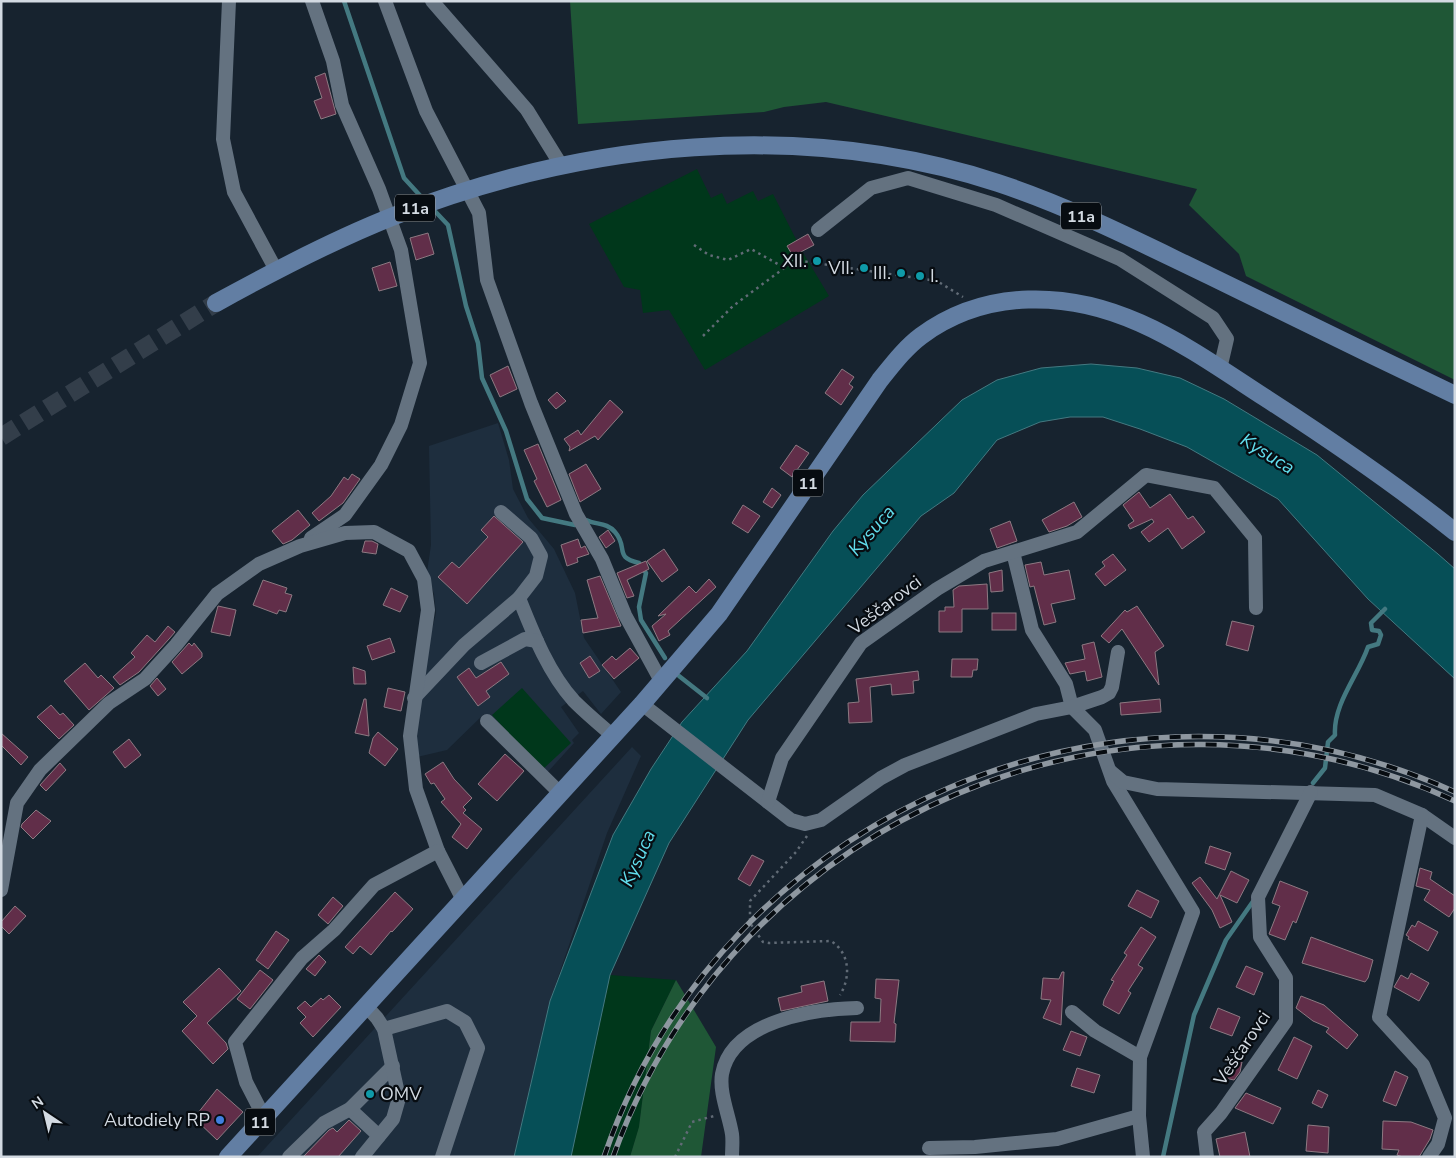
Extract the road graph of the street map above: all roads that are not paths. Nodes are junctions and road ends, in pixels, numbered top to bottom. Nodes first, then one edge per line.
1 (229, 1) edge
2 (312, 1) edge
3 (385, 1) edge
4 (432, 1) edge
5 (561, 165) junction
6 (818, 230) dead end
7 (276, 270) junction
8 (216, 303) tunnel mouth
9 (1220, 369) junction
10 (1451, 393) edge
11 (501, 512) dead end
12 (1453, 529) edge
13 (300, 546) junction
14 (1013, 552) junction
15 (519, 598) junction
16 (1256, 608) dead end
17 (537, 641) junction
18 (1118, 652) dead end
19 (481, 663) dead end
20 (661, 681) junction
21 (414, 698) junction
22 (642, 704) junction
23 (1072, 707) junction
24 (487, 721) dead end
25 (612, 735) junction
26 (1107, 765) junction
27 (1311, 792) junction
28 (560, 793) junction
29 (768, 802) junction
30 (1422, 815) junction
31 (1455, 838) edge
32 (438, 851) junction
33 (1, 890) edge
34 (463, 900) junction
35 (366, 1006) junction
36 (857, 1008) dead end
37 (1072, 1012) dead end
38 (384, 1030) junction
39 (1140, 1057) junction
40 (393, 1066) junction
41 (350, 1109) junction
42 (1139, 1116) junction
43 (264, 1117) junction
44 (379, 1136) junction
45 (929, 1148) dead end
46 (951, 1152) edge
47 (228, 1157) edge
48 (289, 1157) edge
49 (362, 1157) edge
50 (442, 1157) edge
51 (732, 1157) edge
52 (1143, 1157) edge
53 (1207, 1157) edge
54 (1429, 1157) edge

1 - 7 street
2 - 13 street
3 - 20 street
4 - 5 street
5 - 7 main road, 11a
5 - 10 main road, 11a
6 - 9 street
7 - 8 main road, 11a
9 - 12 main road, 11
9 - 20 main road, 11
11 - 15 street
13 - 21 street
13 - 33 street
14 - 16 street, Veščarovci
14 - 23 street
14 - 29 street, Veščarovci
15 - 17 street
15 - 21 street
17 - 19 street
17 - 25 street
18 - 23 street
20 - 22 main road, 11
21 - 32 street
22 - 25 main road, 11
22 - 29 street
23 - 26 street
23 - 29 street
24 - 28 street
25 - 28 main road, 11
26 - 27 street
26 - 39 street
27 - 30 street
27 - 53 street, Veščarovci
28 - 34 main road, 11
30 - 31 street
30 - 54 street
32 - 34 street
32 - 43 street
34 - 35 main road, 11
35 - 38 street
35 - 43 main road, 11
36 - 51 street
37 - 39 street
38 - 40 street
38 - 50 street
39 - 42 street
40 - 41 street
40 - 44 street
41 - 44 street
41 - 48 street
42 - 46 street
42 - 52 street
43 - 47 main road, 11
44 - 49 street
45 - 46 street

